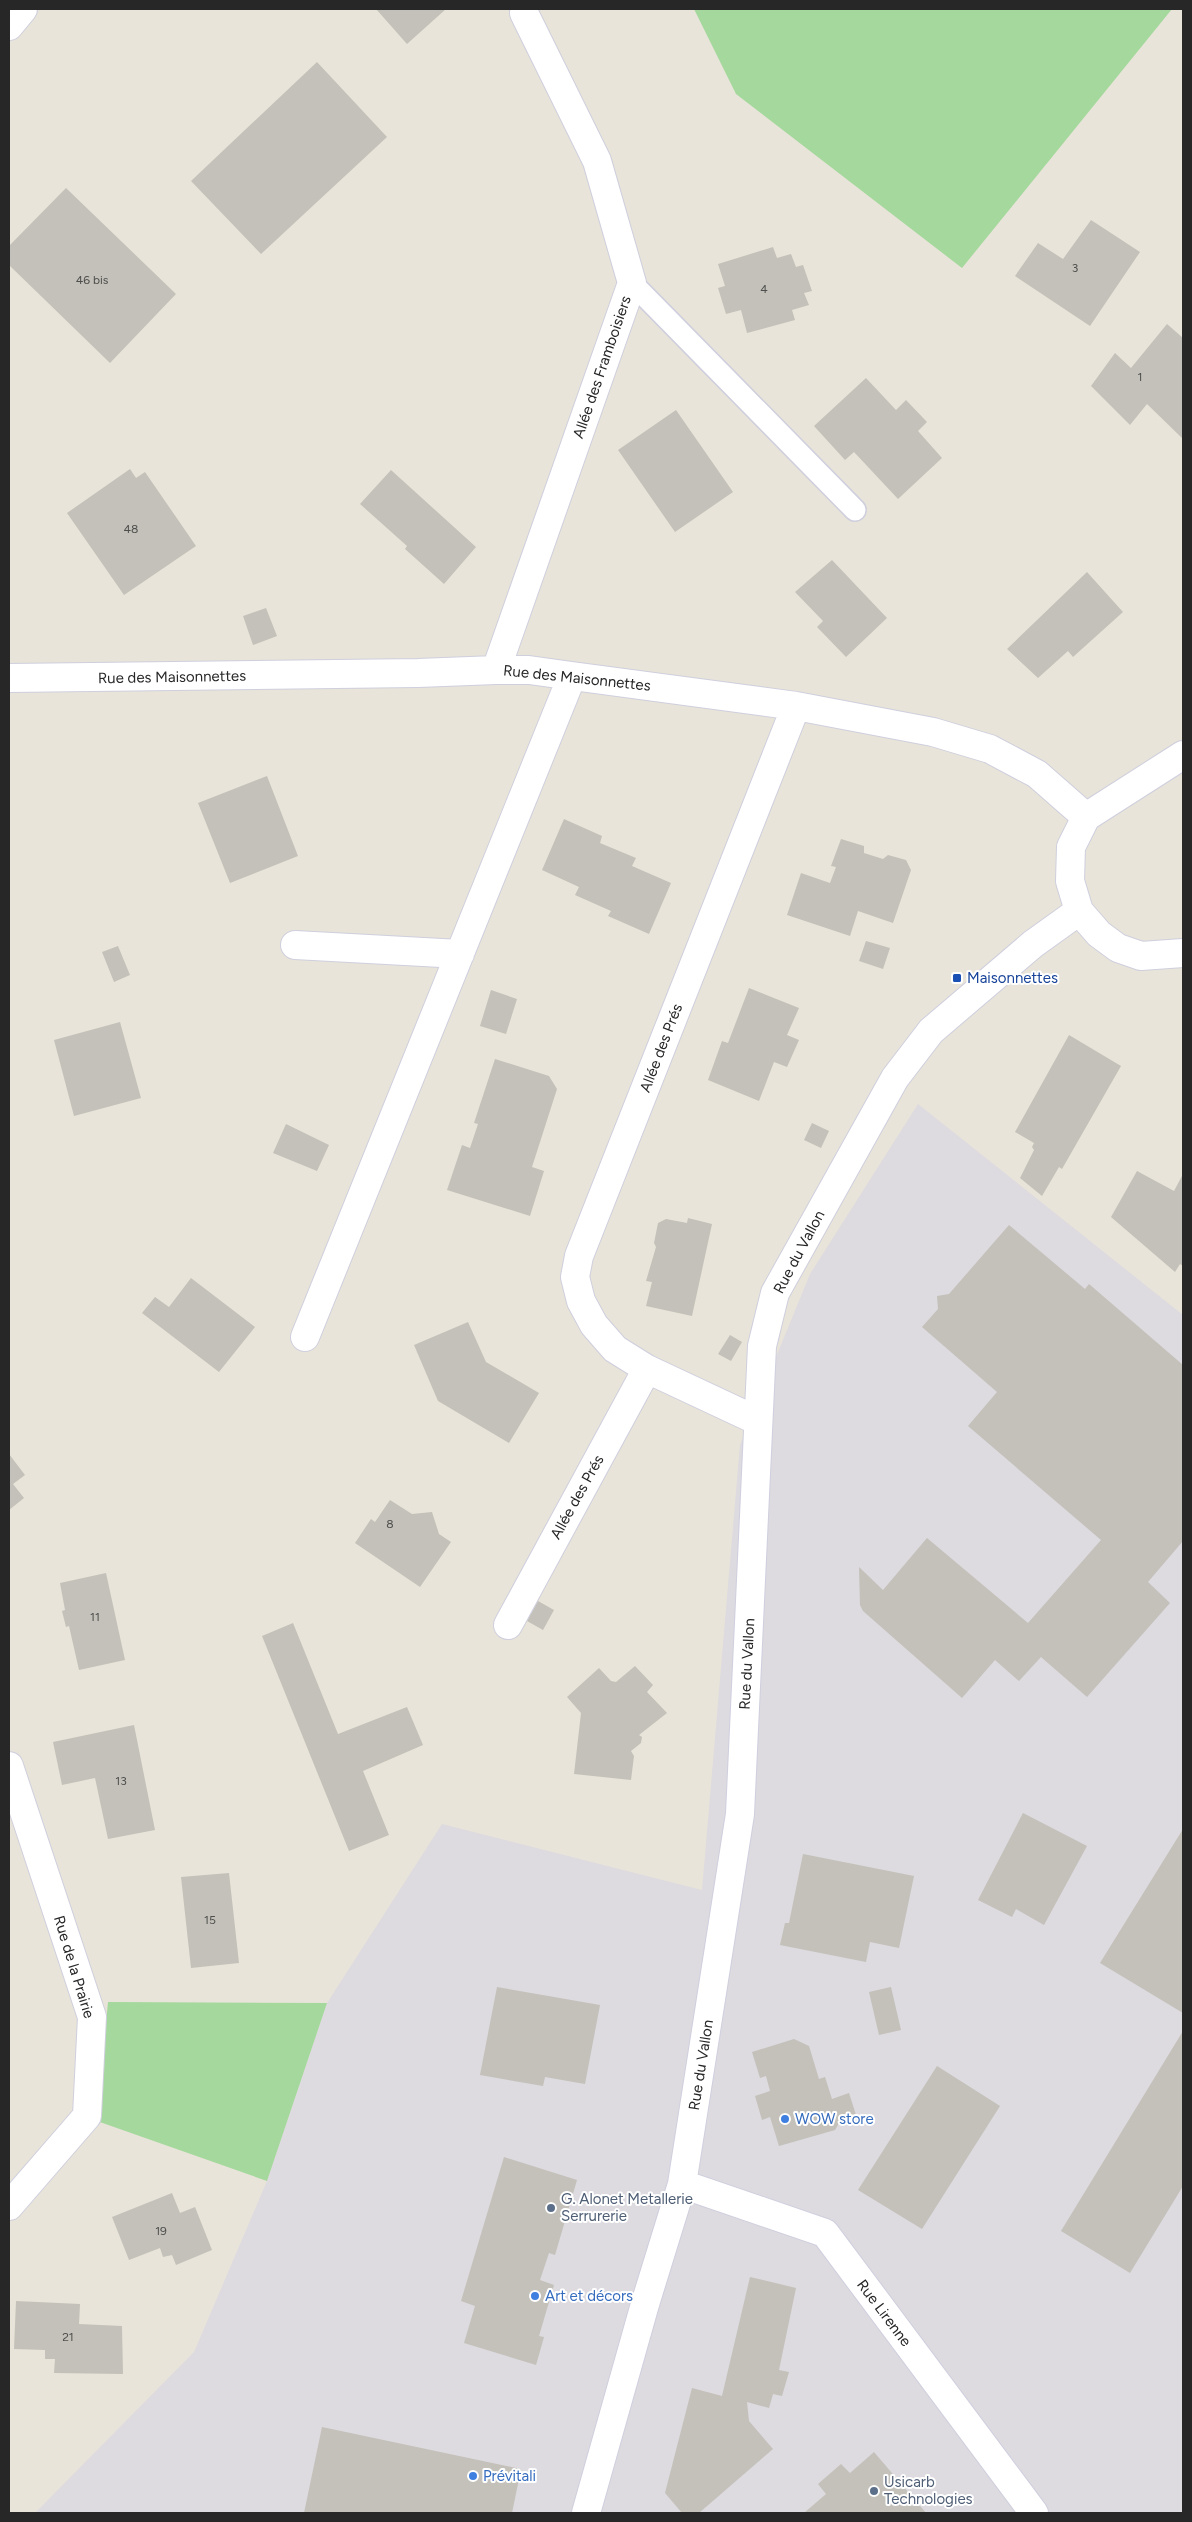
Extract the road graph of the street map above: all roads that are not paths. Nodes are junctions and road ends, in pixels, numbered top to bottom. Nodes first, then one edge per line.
1 (23, 9) edge
2 (524, 13) dead end
3 (9, 26) edge
4 (632, 283) junction
5 (855, 510) dead end
6 (496, 670) junction
7 (572, 676) junction
8 (9, 678) edge
9 (796, 706) junction
10 (1183, 755) edge
11 (1086, 817) junction
12 (1078, 911) junction
13 (295, 945) dead end
14 (1183, 953) edge
15 (460, 954) junction
16 (306, 1337) dead end
17 (647, 1369) junction
18 (758, 1421) junction
19 (508, 1625) dead end
20 (9, 1766) edge
21 (682, 2184) junction
22 (9, 2206) edge
23 (586, 2513) edge
24 (1034, 2513) edge

1 - 3 street
2 - 4 street, Allée des Framboisiers
4 - 5 lane
4 - 6 street, Allée des Framboisiers
6 - 7 street, Rue des Maisonnettes
6 - 8 street, Rue des Maisonnettes
7 - 9 street, Rue des Maisonnettes
7 - 15 street
9 - 11 street, Rue des Maisonnettes
9 - 17 street, Allée des Prés
10 - 11 street
11 - 12 street
12 - 14 street
12 - 18 street, Rue du Vallon
13 - 15 street
15 - 16 street
17 - 18 street, Allée des Prés
17 - 19 street, Allée des Prés
18 - 21 street, Rue du Vallon
20 - 22 street, Rue de la Prairie
21 - 23 street, Rue du Vallon
21 - 24 street, Rue Lirenne

